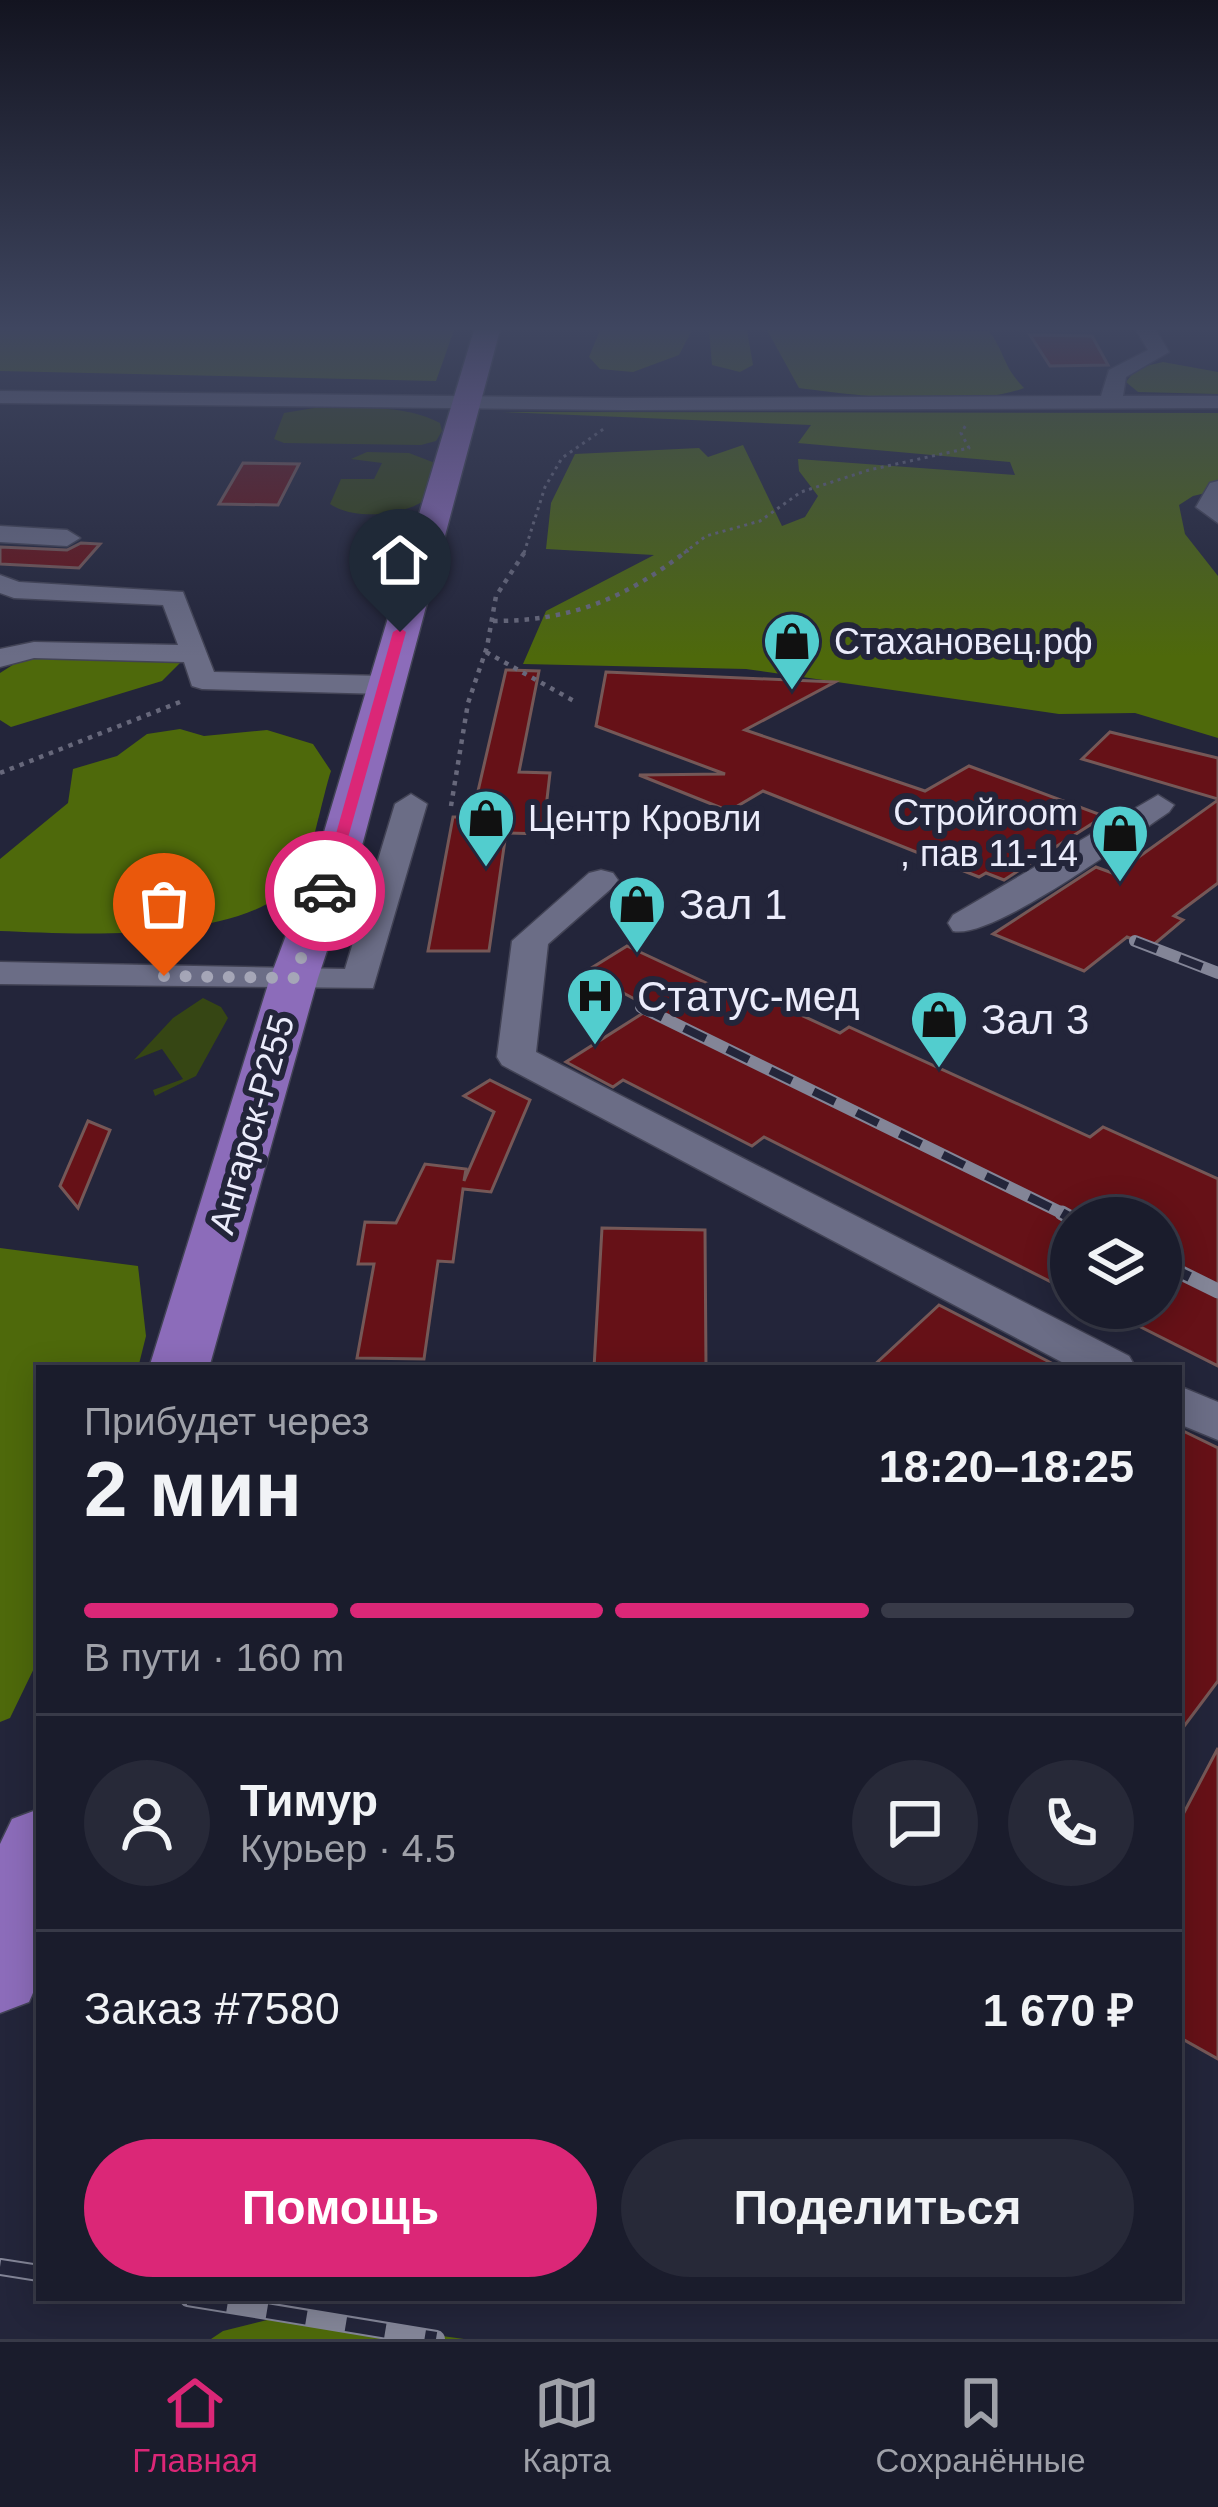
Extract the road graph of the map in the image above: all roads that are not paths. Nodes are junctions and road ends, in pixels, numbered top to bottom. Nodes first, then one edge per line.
1 (457, 439) edge
2 (1218, 488) edge
3 (1218, 516) edge
4 (0, 534) edge
5 (67, 538) dead end
6 (0, 584) edge
7 (196, 654) junction
8 (0, 658) edge
9 (384, 686) junction
10 (411, 804) dead end
11 (1158, 805) dead end
12 (601, 880) dead end
13 (966, 923) dead end
14 (0, 973) edge
15 (294, 978) junction
16 (180, 1365) edge
17 (1106, 1365) edge
18 (1182, 1405) edge
19 (1218, 1423) edge
20 (36, 1853) edge
21 (0, 1975) edge

1 - 9 main road, Ангарск-Р255
2 - 3 street
4 - 5 street
6 - 7 street
7 - 8 street
7 - 9 street
9 - 15 main road, Ангарск-Р255
10 - 15 street
11 - 13 street
12 - 17 street
14 - 15 street
15 - 16 main road, Ангарск-Р255
18 - 19 street
20 - 21 main road

